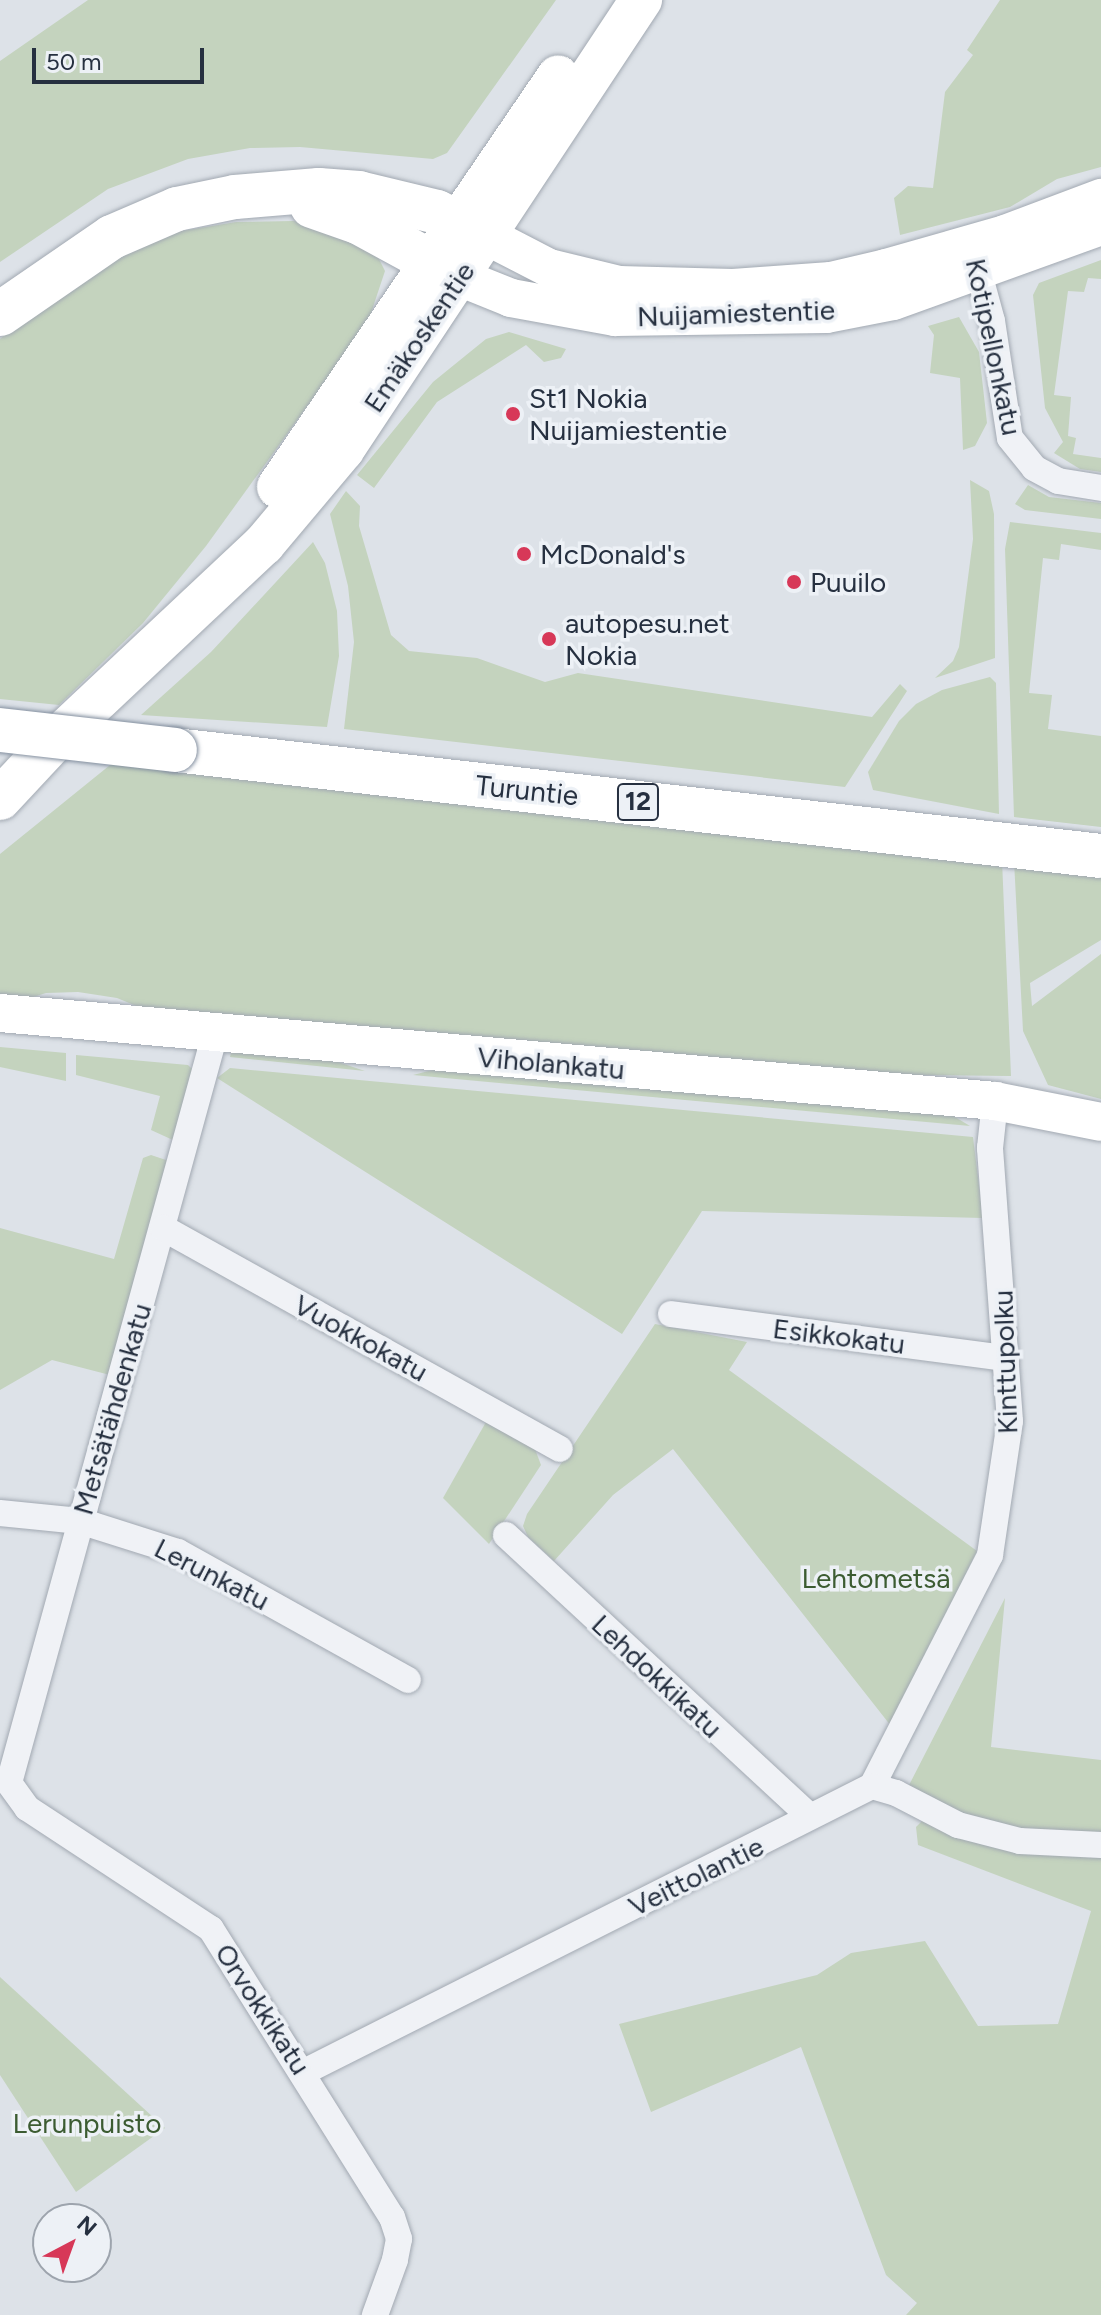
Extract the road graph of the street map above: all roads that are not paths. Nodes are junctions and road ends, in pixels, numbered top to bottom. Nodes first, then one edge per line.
1 (610, 0) edge
2 (641, 0) edge
3 (275, 195) junction
4 (1101, 198) edge
5 (1101, 226) edge
6 (473, 229) junction
7 (975, 258) junction
8 (446, 271) junction
9 (0, 314) edge
10 (1101, 488) edge
11 (0, 730) edge
12 (54, 741) junction
13 (0, 773) edge
14 (0, 799) edge
15 (1101, 856) edge
16 (0, 1013) edge
17 (215, 1034) junction
18 (995, 1101) junction
19 (1101, 1122) edge
20 (163, 1228) junction
21 (671, 1314) dead end
22 (1006, 1358) junction
23 (560, 1449) dead end
24 (0, 1513) edge
25 (80, 1521) junction
26 (506, 1535) dead end
27 (408, 1680) dead end
28 (9, 1783) joint
29 (872, 1786) junction
30 (809, 1816) junction
31 (1101, 1845) edge
32 (304, 2072) junction
33 (375, 2315) edge

1 - 6 main road, Emäkoskentie
2 - 6 main road, Emäkoskentie
3 - 6 highway
3 - 8 highway
3 - 9 highway
4 - 7 main road, Nuijamiestentie
5 - 7 main road, Nuijamiestentie
6 - 7 main road, Nuijamiestentie
6 - 8 main road, Emäkoskentie
7 - 8 main road, Nuijamiestentie
7 - 10 street, Kotipellonkatu
8 - 12 main road, Emäkoskentie
11 - 15 highway, Turuntie / 12, bridge
12 - 13 main road, Emäkoskentie
12 - 14 main road, Emäkoskentie
16 - 17 main road, Viholankatu
17 - 18 main road, Viholankatu
17 - 20 street, Metsätähdenkatu
18 - 19 main road, Viholankatu
18 - 22 street, Kinttupolku
20 - 23 street, Vuokkokatu
20 - 25 street, Metsätähdenkatu
21 - 22 street, Esikkokatu
22 - 29 street, Kinttupolku
24 - 25 street, Lerunkatu
25 - 27 street, Lerunkatu
25 - 28 street, Metsätähdenkatu
26 - 30 street, Lehdokkikatu
28 - 32 street, Orvokkikatu
29 - 30 street, Veittolantie
29 - 31 street
30 - 32 street, Veittolantie
32 - 33 street, Orvokkikatu

